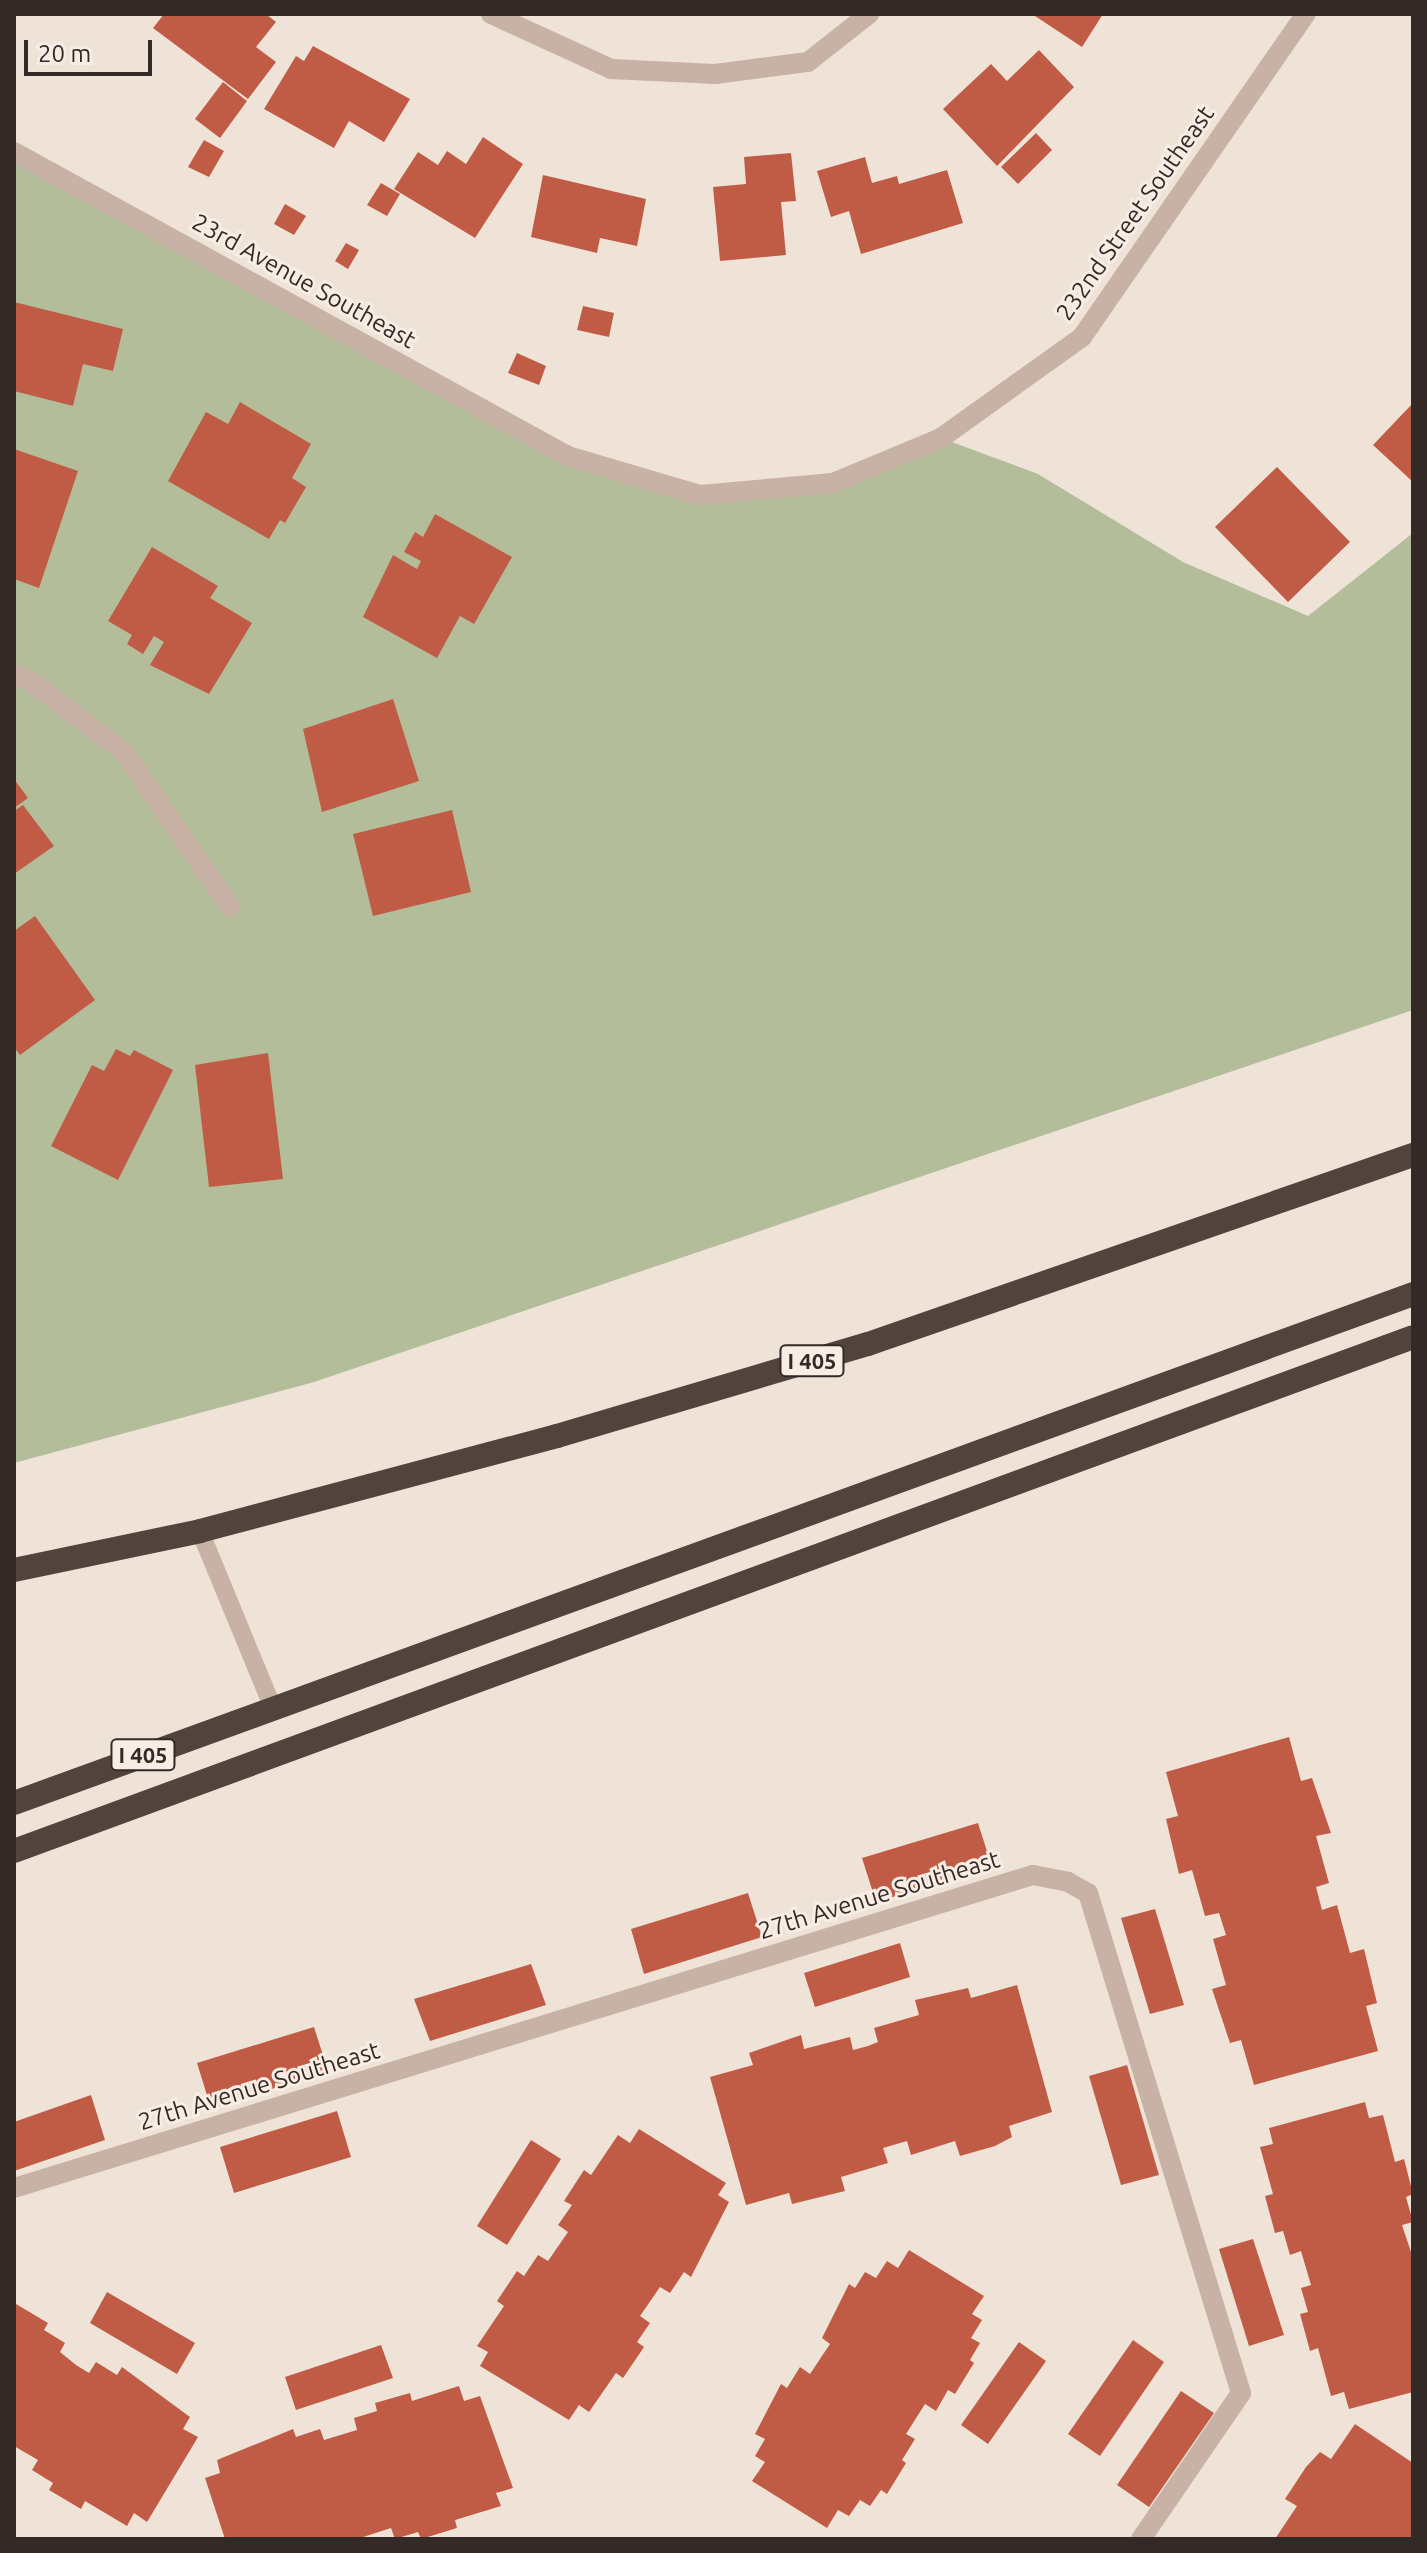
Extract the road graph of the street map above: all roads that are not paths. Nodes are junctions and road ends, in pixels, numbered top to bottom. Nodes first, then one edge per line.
1 (491, 14) edge
2 (869, 14) edge
3 (1306, 14) edge
4 (14, 152) edge
5 (568, 456) joint
6 (14, 675) edge
7 (230, 907) dead end
8 (1413, 1155) edge
9 (1413, 1294) edge
10 (1413, 1337) edge
11 (200, 1531) junction
12 (14, 1570) edge
13 (272, 1706) junction
14 (14, 1803) edge
15 (14, 1851) edge
16 (14, 2188) edge
17 (1141, 2539) edge

1 - 2 street
3 - 5 street, 232nd Street Southeast
4 - 5 street, 23rd Avenue Southeast
6 - 7 street
8 - 11 highway, I 405
9 - 13 highway, I 405
10 - 15 highway, I 405
11 - 12 highway, I 405
11 - 13 lane
13 - 14 highway, I 405
16 - 17 street, 27th Avenue Southeast

